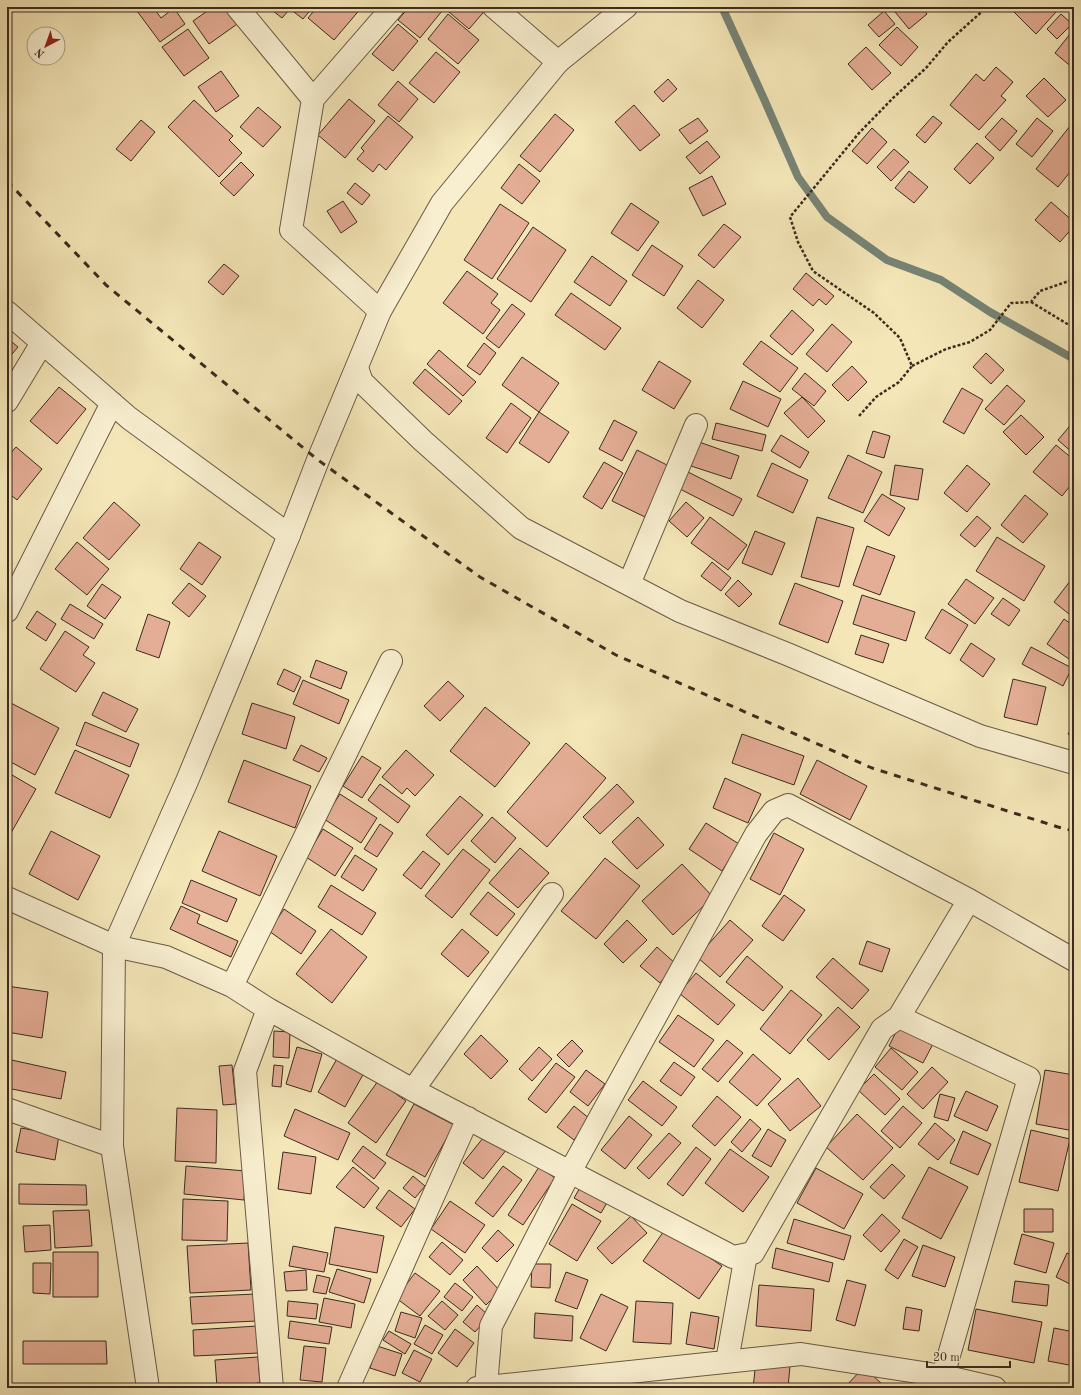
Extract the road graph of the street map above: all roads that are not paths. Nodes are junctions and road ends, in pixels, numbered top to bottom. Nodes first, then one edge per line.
1 (237, 7) edge
2 (393, 7) edge
3 (494, 7) edge
4 (626, 7) edge
5 (558, 62) junction
6 (313, 99) junction
7 (380, 311) junction
8 (7, 312) edge
9 (42, 343) junction
10 (357, 368) junction
11 (7, 400) edge
12 (112, 403) junction
13 (696, 425) dead end
14 (289, 535) junction
15 (629, 584) junction
16 (7, 611) edge
17 (391, 661) dead end
18 (1074, 763) edge
19 (552, 894) dead end
20 (7, 898) edge
21 (969, 900) junction
22 (114, 946) junction
23 (1074, 960) edge
24 (232, 986) junction
25 (268, 1009) junction
26 (899, 1017) junction
27 (413, 1090) junction
28 (7, 1109) edge
29 (468, 1118) junction
30 (112, 1146) junction
31 (570, 1172) junction
32 (746, 1255) junction
33 (727, 1361) junction
34 (942, 1382) edge
35 (481, 1387) edge
36 (148, 1388) edge
37 (272, 1388) edge
38 (348, 1388) edge
39 (995, 1388) edge

1 - 6 street
2 - 6 street
3 - 5 street
4 - 5 street
5 - 7 street
6 - 7 street
7 - 10 street
8 - 9 street
9 - 11 street
9 - 12 street
10 - 14 street
10 - 15 street
12 - 14 street
12 - 16 street
13 - 15 street
14 - 22 street
15 - 18 street
17 - 24 street
19 - 27 street
20 - 22 street
21 - 23 street
21 - 26 street
21 - 31 street
22 - 24 street
22 - 30 street
24 - 25 street
25 - 27 street
25 - 37 street
26 - 32 street
26 - 34 street
27 - 29 street
28 - 30 street
29 - 31 street
29 - 38 street
30 - 36 street
31 - 32 street
31 - 35 street
32 - 33 street
33 - 34 street
33 - 35 street
34 - 39 street

